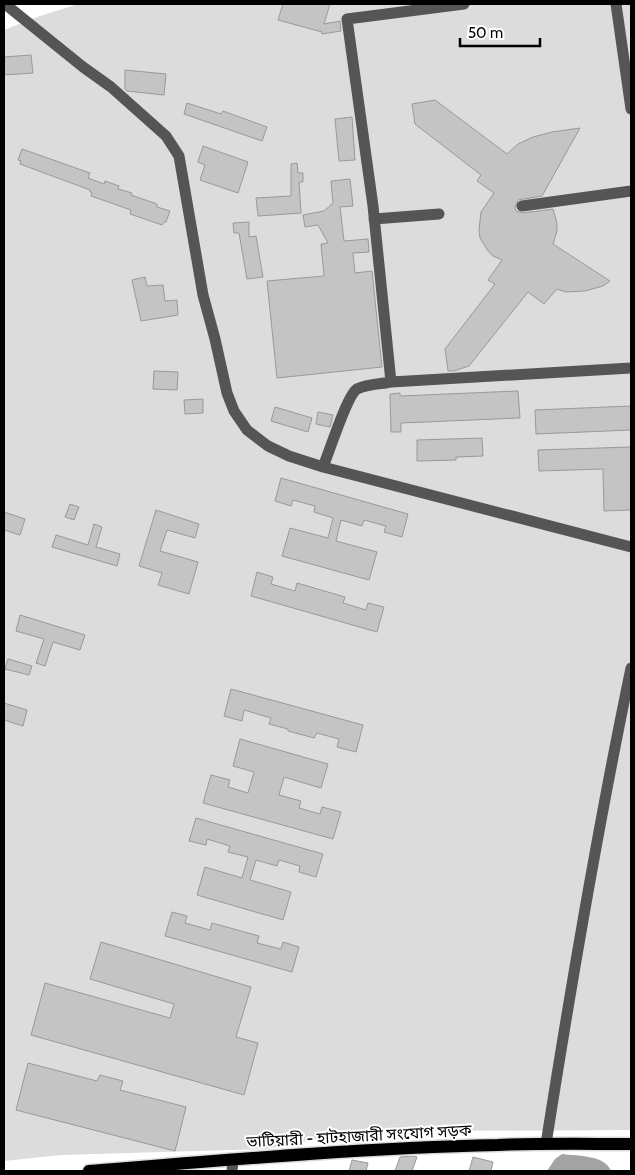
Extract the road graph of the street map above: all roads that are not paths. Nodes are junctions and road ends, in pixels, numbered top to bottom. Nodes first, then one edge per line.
1 (5, 4) edge
2 (464, 4) edge
3 (616, 4) edge
4 (631, 109) edge
5 (631, 191) edge
6 (522, 206) dead end
7 (439, 214) dead end
8 (374, 219) junction
9 (631, 368) edge
10 (391, 382) junction
11 (323, 467) junction
12 (631, 547) edge
13 (631, 668) edge
14 (546, 1144) junction
15 (631, 1144) edge
16 (232, 1166) edge
17 (89, 1171) edge

1 - 11 lane
2 - 8 lane
3 - 4 lane
5 - 6 lane
7 - 8 lane
8 - 10 lane
9 - 10 lane
10 - 11 lane
11 - 12 lane
13 - 14 lane
14 - 15 main road, ভাটিয়ারী - হাটহাজারী সংযোগ সড়ক
14 - 16 main road, ভাটিয়ারী - হাটহাজারী সংযোগ সড়ক
16 - 17 main road, ভাটিয়ারী - হাটহাজারী সংযোগ সড়ক

